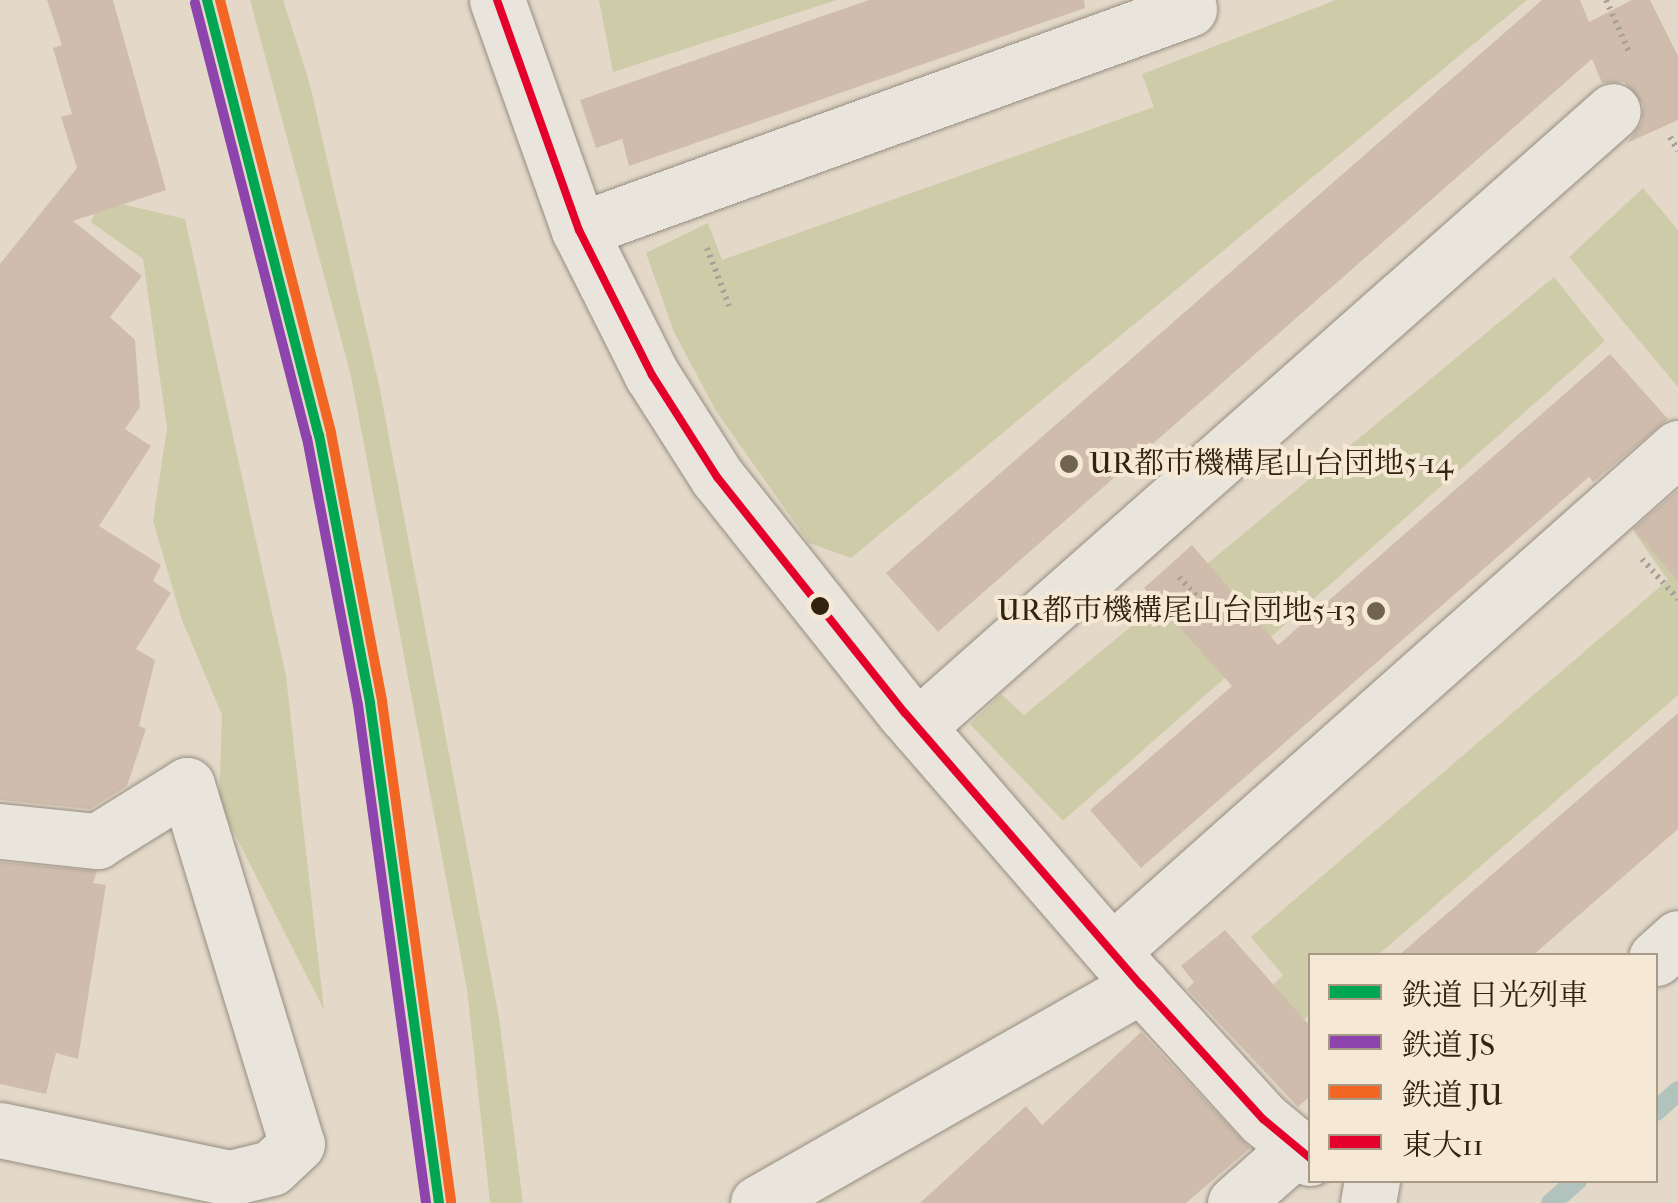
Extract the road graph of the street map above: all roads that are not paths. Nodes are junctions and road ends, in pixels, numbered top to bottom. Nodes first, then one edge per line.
1 (498, 0) edge
2 (1189, 8) dead end
3 (1613, 111) dead end
4 (579, 230) junction
5 (1678, 448) edge
6 (917, 726) junction
7 (0, 831) edge
8 (1678, 938) edge
9 (1658, 956) edge
10 (1127, 967) junction
11 (0, 1130) edge
12 (1303, 1153) edge
13 (758, 1203) edge
14 (1236, 1203) edge

1 - 4 street
2 - 4 street
3 - 6 street
4 - 6 street
5 - 10 street
6 - 10 street
7 - 11 street
8 - 9 street
10 - 12 street
10 - 13 street
12 - 14 street

